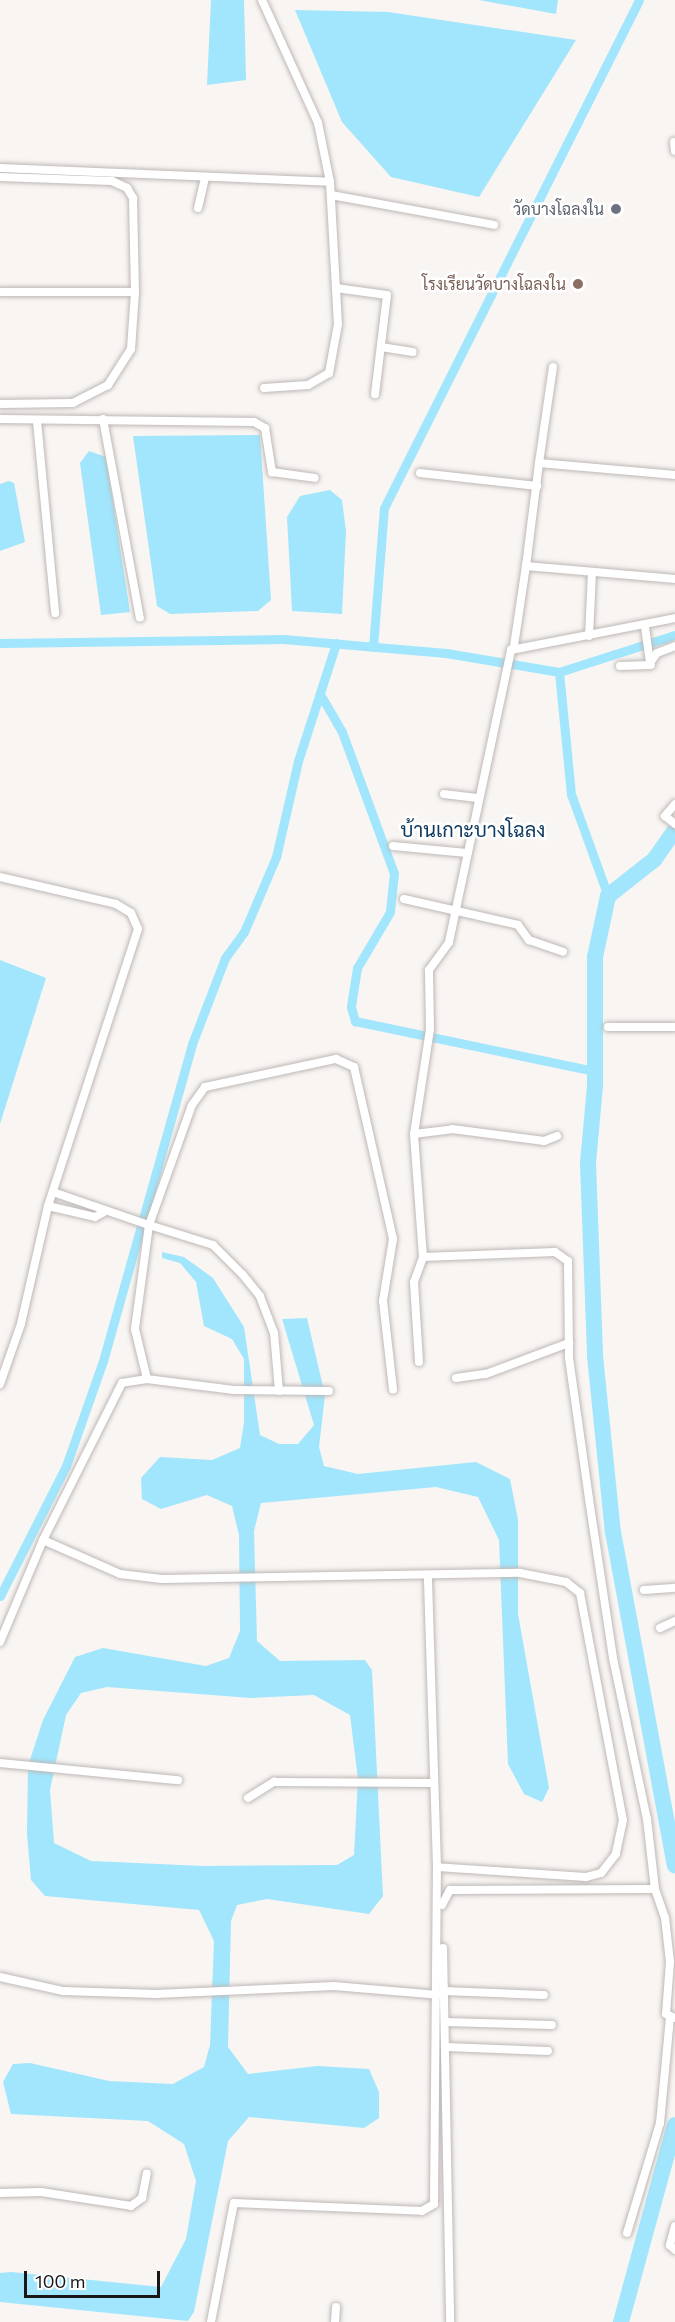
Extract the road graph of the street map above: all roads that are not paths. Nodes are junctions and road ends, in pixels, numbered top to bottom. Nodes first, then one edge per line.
1 (261, 0) edge
2 (0, 168) edge
3 (0, 177) edge
4 (205, 177) junction
5 (330, 182) junction
6 (331, 195) junction
7 (198, 208) dead end
8 (494, 225) dead end
9 (336, 288) junction
10 (0, 292) edge
11 (135, 292) junction
12 (381, 347) junction
13 (413, 352) dead end
14 (553, 366) dead end
15 (264, 388) dead end
16 (375, 394) dead end
17 (0, 404) edge
18 (0, 418) edge
19 (103, 419) junction
20 (37, 421) junction
21 (539, 462) junction
22 (420, 473) dead end
23 (675, 475) edge
24 (315, 478) dead end
25 (537, 486) junction
26 (526, 566) junction
27 (592, 573) junction
28 (675, 579) edge
29 (55, 613) dead end
30 (140, 618) dead end
31 (675, 618) edge
32 (645, 627) junction
33 (589, 636) junction
34 (675, 646) edge
35 (512, 648) junction
36 (650, 664) junction
37 (620, 666) dead end
38 (444, 794) dead end
39 (477, 798) junction
40 (675, 804) edge
41 (675, 824) edge
42 (393, 846) dead end
43 (467, 853) junction
44 (0, 877) edge
45 (404, 899) dead end
46 (456, 912) junction
47 (563, 952) dead end
48 (608, 1026) dead end
49 (675, 1027) edge
50 (414, 1134) junction
51 (556, 1136) dead end
52 (53, 1192) junction
53 (48, 1206) junction
54 (104, 1212) junction
55 (146, 1224) junction
56 (423, 1257) junction
57 (569, 1342) junction
58 (419, 1362) dead end
59 (456, 1378) dead end
60 (147, 1379) junction
61 (0, 1384) edge
62 (393, 1389) dead end
63 (279, 1391) junction
64 (328, 1391) dead end
65 (43, 1540) junction
66 (428, 1575) junction
67 (675, 1588) edge
68 (644, 1590) dead end
69 (675, 1621) edge
70 (660, 1628) dead end
71 (0, 1642) edge
72 (0, 1763) edge
73 (178, 1780) dead end
74 (432, 1783) junction
75 (248, 1798) dead end
76 (437, 1867) junction
77 (654, 1889) junction
78 (0, 1977) edge
79 (441, 1993) junction
80 (544, 1995) dead end
81 (673, 2017) edge
82 (445, 2022) junction
83 (552, 2025) dead end
84 (446, 2047) junction
85 (548, 2051) dead end
86 (147, 2173) dead end
87 (0, 2193) edge
88 (675, 2226) edge
89 (627, 2233) dead end
90 (675, 2250) edge
91 (336, 2307) dead end
92 (211, 2322) edge
93 (334, 2322) edge
94 (450, 2322) edge

1 - 5 street
2 - 4 street
3 - 11 street
4 - 5 street
4 - 7 street
5 - 6 street
6 - 8 street
6 - 9 street
9 - 12 street
9 - 15 street
10 - 11 street
11 - 17 street
12 - 13 street
12 - 16 street
14 - 21 street
18 - 20 street
19 - 20 street
19 - 24 street
19 - 30 street
20 - 29 street
21 - 23 street
21 - 25 street
22 - 25 street
25 - 26 street
26 - 27 street
26 - 35 street
27 - 28 street
27 - 33 street
31 - 32 street
32 - 33 street
32 - 36 street
33 - 35 street
34 - 36 street
35 - 39 street
36 - 37 street
38 - 39 street
39 - 43 street
40 - 41 street
42 - 43 street
43 - 46 street
44 - 52 street
45 - 46 street
46 - 47 street
46 - 50 street
48 - 49 street
50 - 51 street
50 - 56 street
52 - 53 street
52 - 54 street
53 - 54 street
53 - 61 street
54 - 55 street
55 - 60 street
55 - 62 street
55 - 63 street
56 - 57 street
56 - 58 street
57 - 59 street
57 - 77 street
60 - 63 street
60 - 65 street
63 - 64 street
65 - 66 street
65 - 71 street
66 - 74 street
66 - 76 street
67 - 68 street
69 - 70 street
72 - 73 street
74 - 75 street
74 - 76 street
76 - 79 street
77 - 79 street
77 - 81 street
78 - 79 street
79 - 80 street
79 - 82 street
79 - 92 street
81 - 89 street
82 - 83 street
82 - 84 street
84 - 85 street
84 - 94 street
86 - 87 street
88 - 90 street
91 - 93 street

